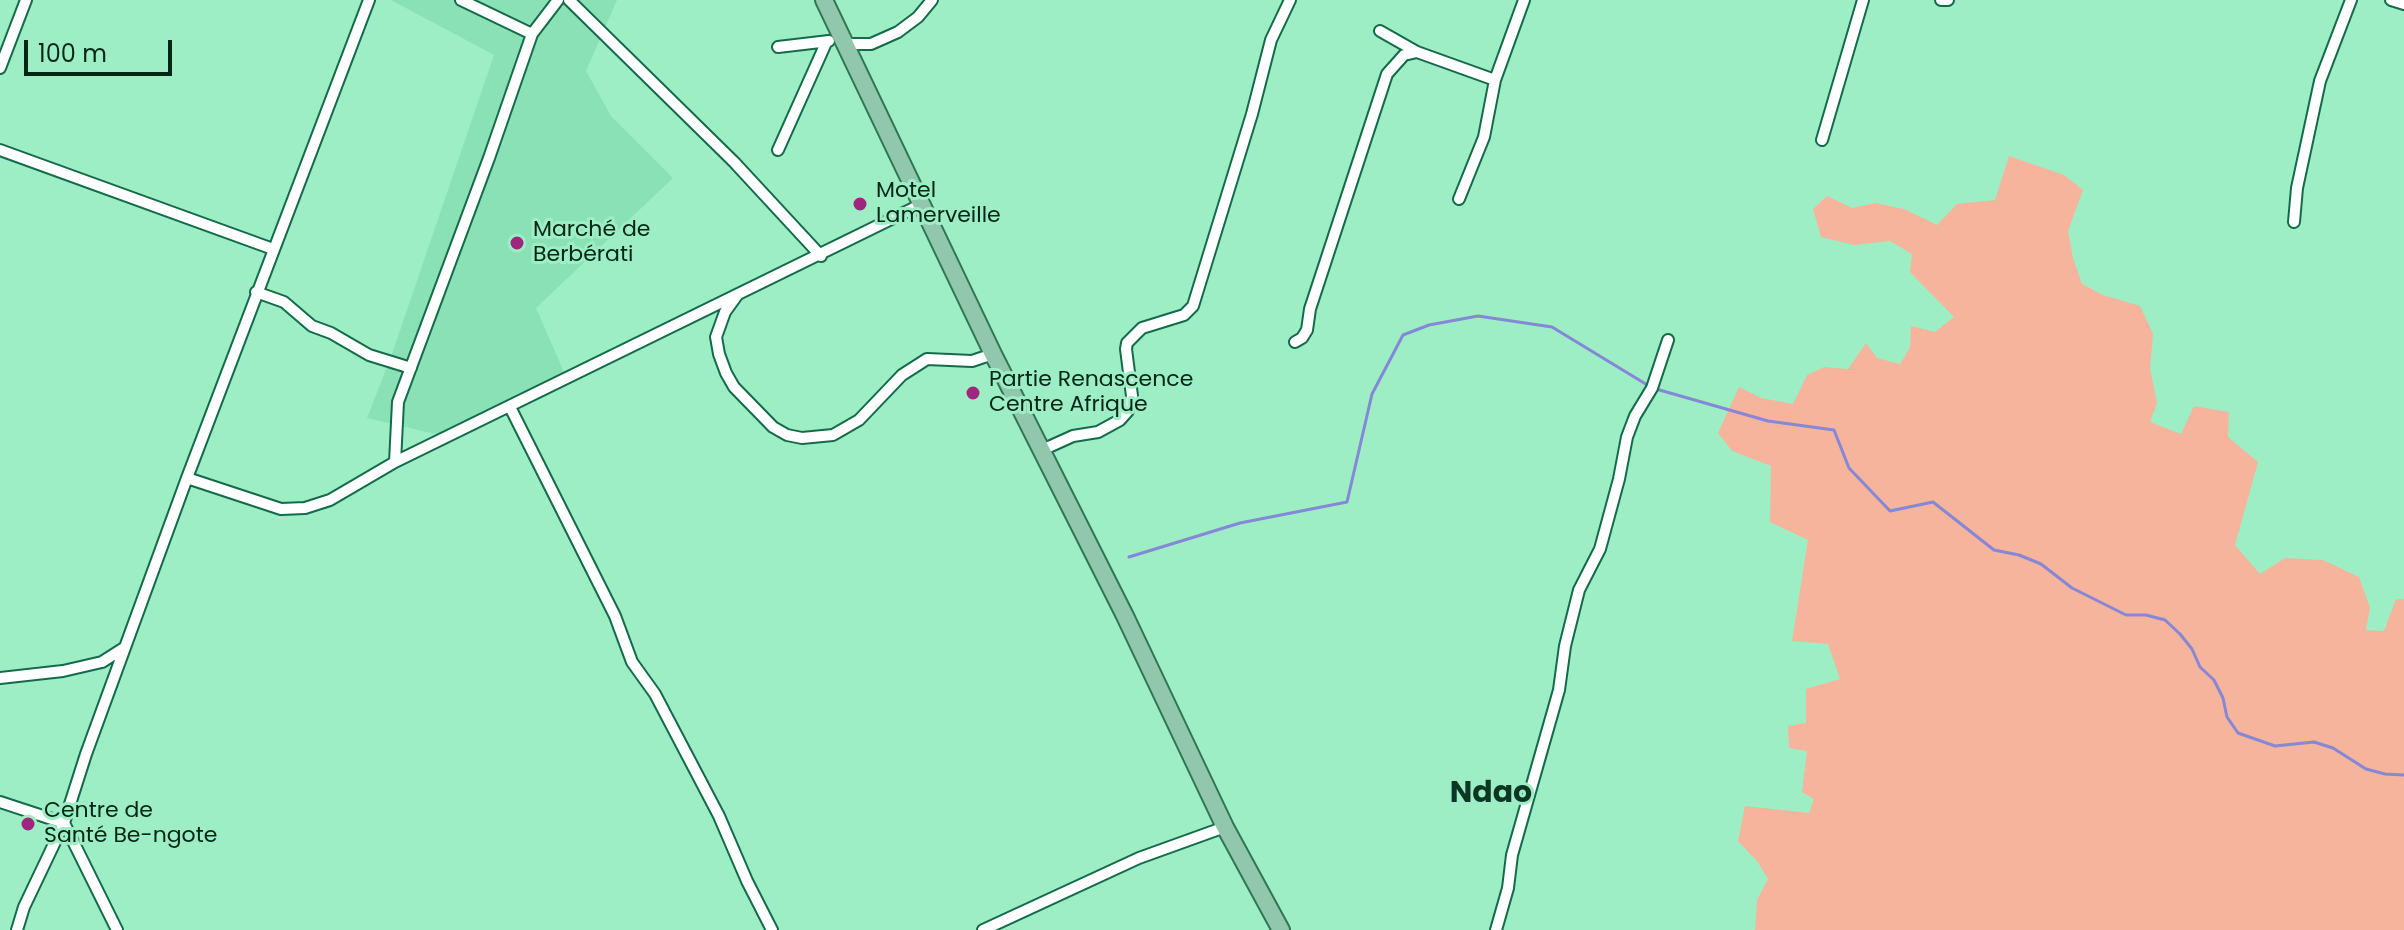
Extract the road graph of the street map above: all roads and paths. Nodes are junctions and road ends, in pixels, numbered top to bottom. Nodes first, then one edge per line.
1 (26, 0) edge
2 (369, 0) edge
3 (461, 0) edge
4 (558, 0) edge
5 (569, 0) edge
6 (824, 0) edge
7 (932, 0) edge
8 (1290, 0) edge
9 (1524, 0) edge
10 (1863, 0) edge
11 (1941, 0) edge
12 (1948, 0) edge
13 (2351, 0) edge
14 (2391, 0) edge
15 (2404, 4) edge
16 (1380, 31) dead end
17 (532, 34) junction
18 (843, 39) junction
19 (826, 43) junction
20 (778, 47) dead end
21 (1417, 52) junction
22 (0, 68) edge
23 (1495, 80) junction
24 (1822, 140) dead end
25 (0, 150) edge
26 (778, 150) dead end
27 (1459, 199) dead end
28 (920, 205) junction
29 (2294, 222) dead end
30 (273, 249) junction
31 (821, 256) junction
32 (256, 292) junction
33 (739, 293) junction
34 (1668, 340) dead end
35 (1295, 342) dead end
36 (993, 354) junction
37 (411, 368) junction
38 (510, 407) junction
39 (1042, 450) junction
40 (395, 462) junction
41 (187, 478) junction
42 (125, 647) junction
43 (0, 678) edge
44 (0, 802) edge
45 (64, 823) junction
46 (1225, 827) junction
47 (17, 930) edge
48 (117, 930) edge
49 (772, 930) edge
50 (983, 930) edge
51 (1281, 930) edge
52 (1496, 930) edge

1 - 22 street
2 - 30 street
3 - 17 street
4 - 17 street
5 - 31 street
6 - 18 main road
7 - 18 street
8 - 39 street
9 - 23 street
10 - 24 street
11 - 12 street
13 - 29 street
14 - 15 street
16 - 21 street
17 - 37 street
18 - 19 street
18 - 28 main road
19 - 20 street
19 - 26 street
21 - 23 street
21 - 35 street
23 - 27 street
25 - 30 street
28 - 31 street
28 - 36 main road
30 - 32 street
31 - 33 street
32 - 37 street
32 - 41 street
33 - 36 street
33 - 38 street
34 - 52 street
36 - 39 main road
37 - 40 street
38 - 40 street
38 - 49 street
39 - 46 main road
40 - 41 street
41 - 42 street
42 - 43 street
42 - 45 street
44 - 45 street
45 - 47 street
45 - 48 street
46 - 50 street
46 - 51 main road

